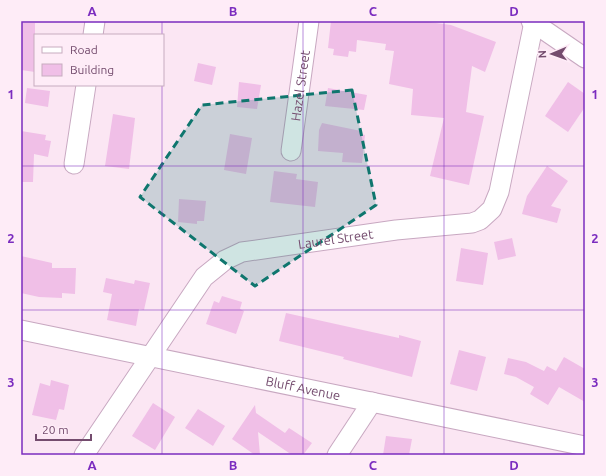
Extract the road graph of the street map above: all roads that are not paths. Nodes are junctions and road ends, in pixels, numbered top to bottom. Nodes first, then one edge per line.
1 (96, 21) edge
2 (309, 21) edge
3 (533, 22) edge
4 (93, 34) edge
5 (585, 58) edge
6 (86, 86) edge
7 (291, 151) dead end
8 (74, 164) dead end
9 (21, 330) edge
10 (150, 356) junction
11 (372, 402) junction
12 (585, 446) edge
13 (84, 455) edge
14 (337, 455) edge

1 - 4 street
2 - 7 street, Hazel Street
3 - 5 street
3 - 10 street, Laurel Street
6 - 8 street
9 - 10 street, Bluff Avenue
10 - 11 street, Bluff Avenue
10 - 13 street, Laurel Street
11 - 12 street, Bluff Avenue
11 - 14 street

